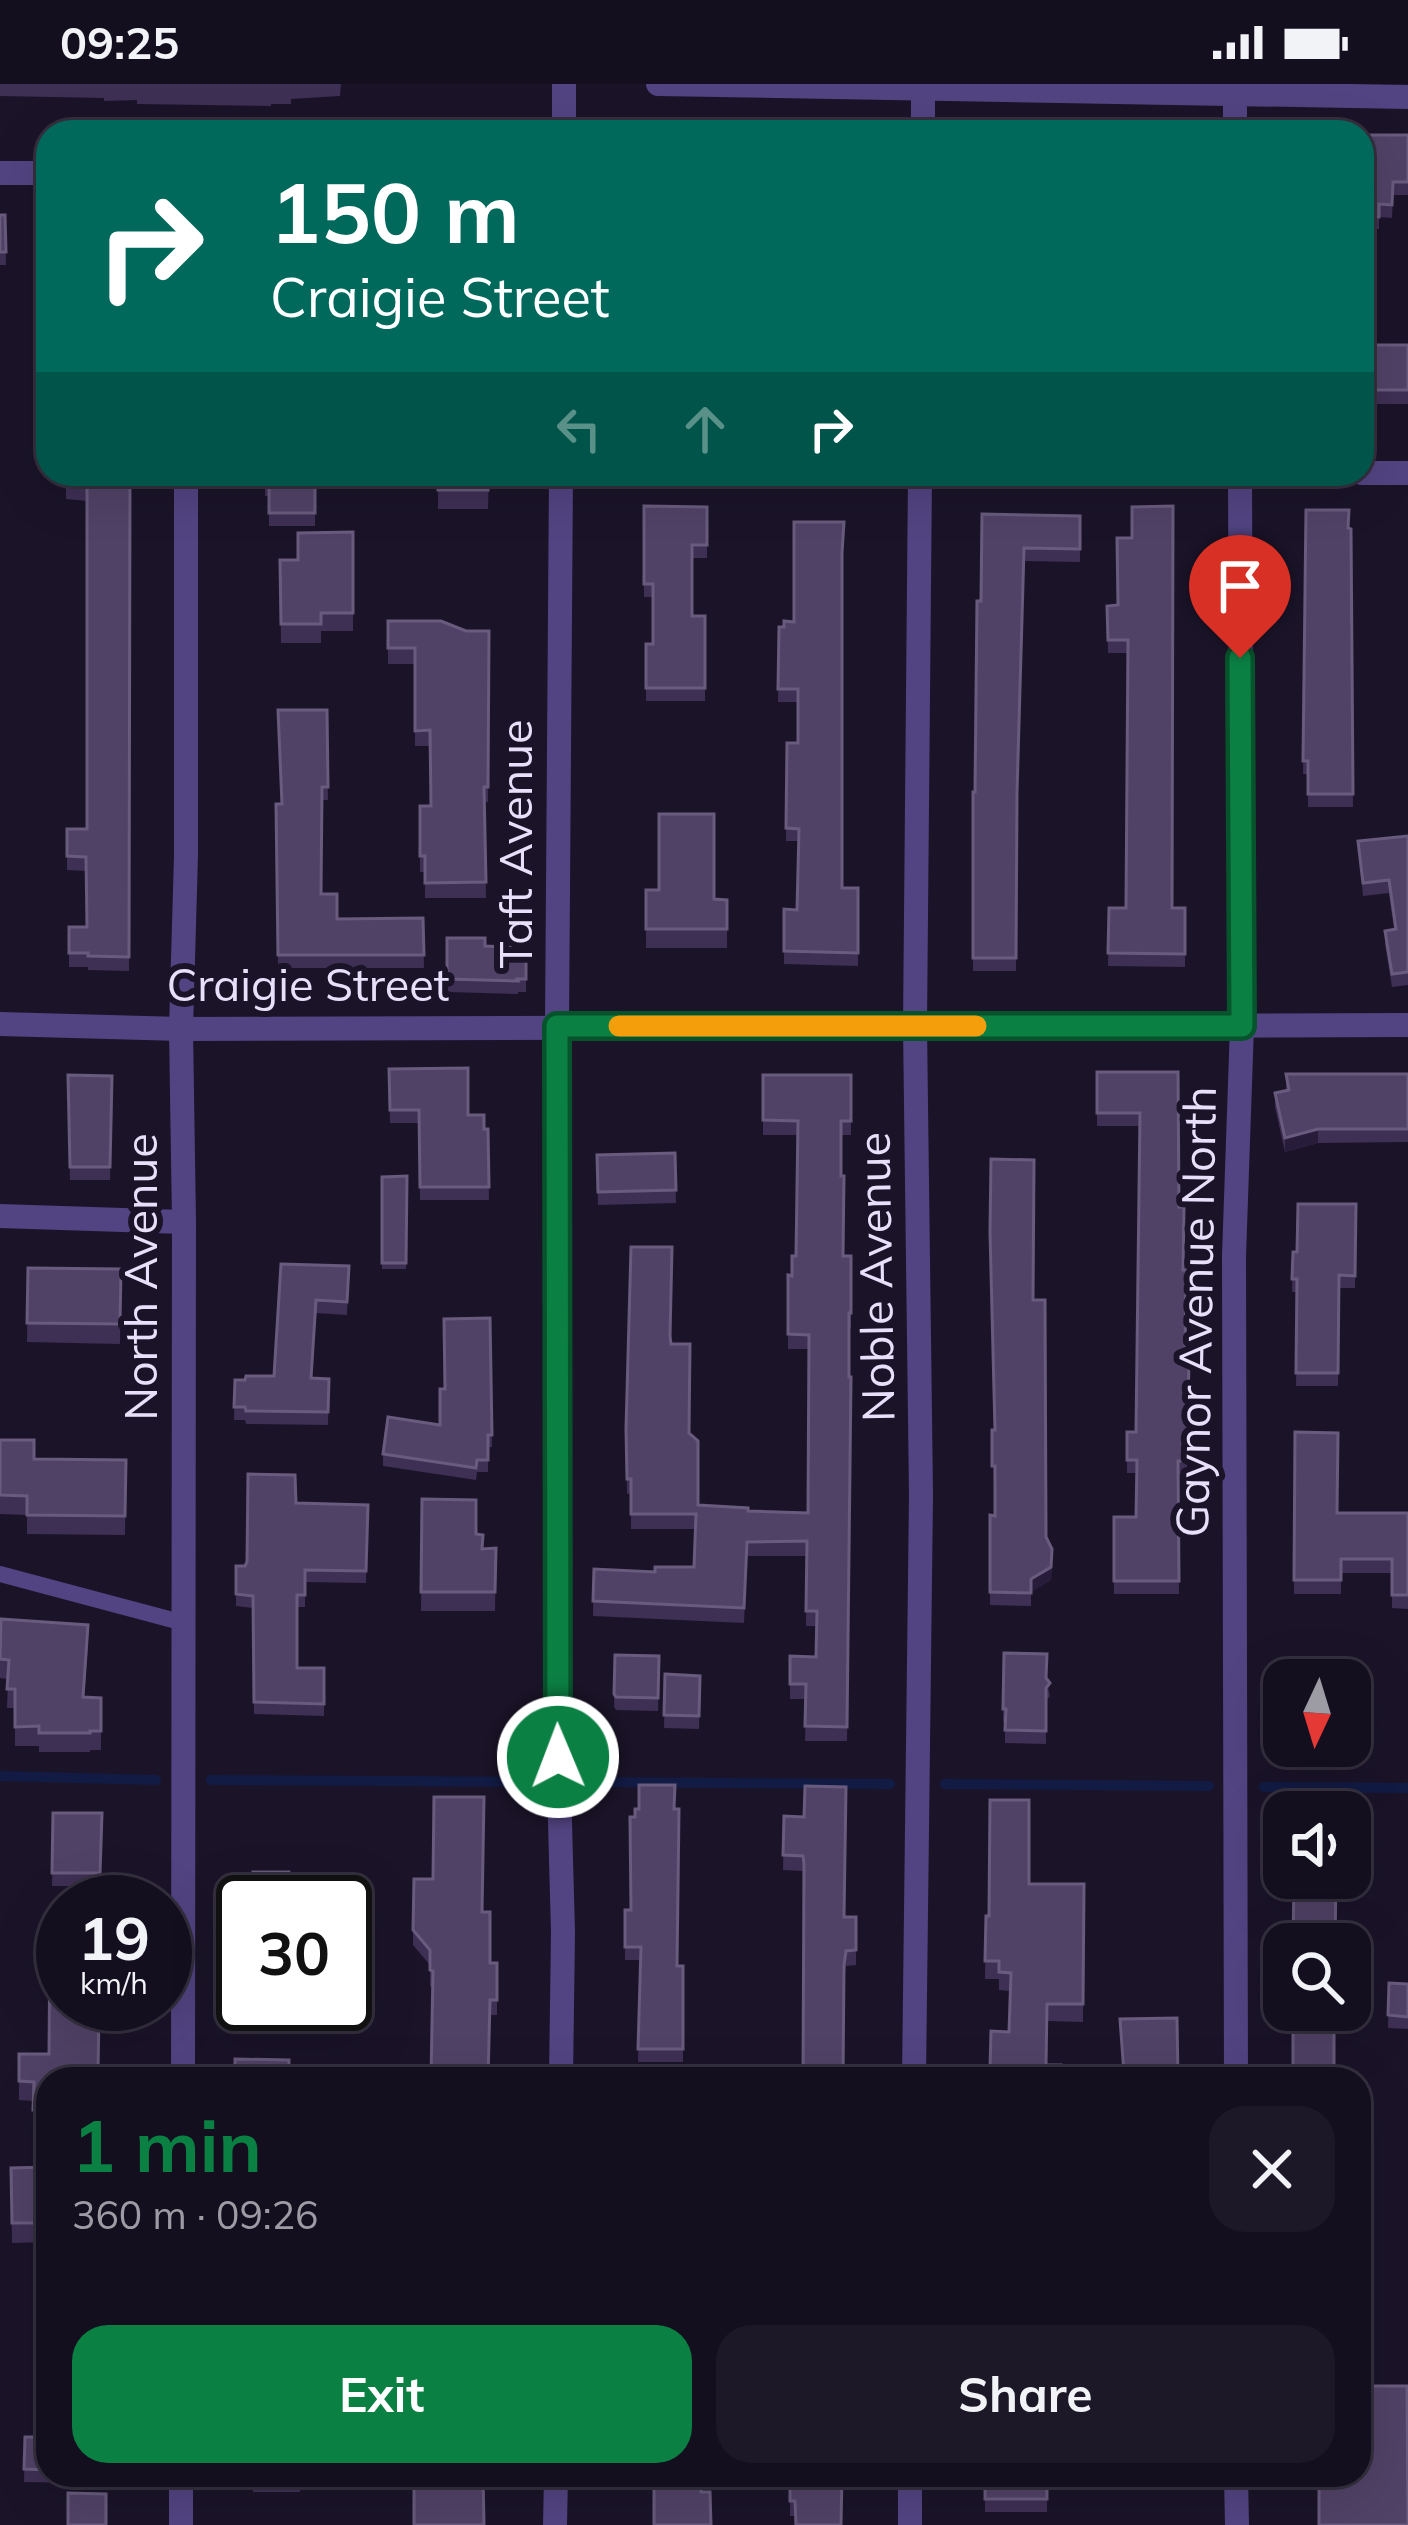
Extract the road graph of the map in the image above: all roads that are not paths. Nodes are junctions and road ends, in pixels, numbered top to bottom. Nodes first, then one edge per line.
1 (564, 84) edge
2 (658, 84) edge
3 (711, 85) edge
4 (923, 87) edge
5 (1234, 89) edge
6 (1408, 97) edge
7 (564, 120) edge
8 (923, 120) edge
9 (1235, 120) edge
10 (0, 173) edge
11 (36, 173) edge
12 (1374, 473) edge
13 (1408, 473) edge
14 (186, 486) edge
15 (561, 486) edge
16 (920, 486) edge
17 (1240, 486) edge
18 (0, 1024) edge
19 (1408, 1024) edge
20 (557, 1026) junction
21 (916, 1026) junction
22 (1242, 1026) junction
23 (181, 1029) junction
24 (0, 1216) edge
25 (184, 1222) junction
26 (0, 1574) edge
27 (184, 1623) junction
28 (183, 2067) edge
29 (561, 2067) edge
30 (914, 2067) edge
31 (1236, 2067) edge
32 (181, 2487) edge
33 (556, 2487) edge
34 (910, 2487) edge
35 (1237, 2487) edge
36 (181, 2525) edge
37 (556, 2525) edge
38 (910, 2525) edge
39 (1238, 2525) edge

1 - 7 street
2 - 3 street
3 - 4 street
4 - 5 street
4 - 8 street
5 - 6 street
5 - 9 street
10 - 11 street
12 - 13 street
14 - 23 street, North Avenue
15 - 20 street, Taft Avenue
16 - 21 street, Noble Avenue
17 - 22 street, Gaynor Avenue North
18 - 23 street, Craigie Street
19 - 22 street, Craigie Street
20 - 21 street, Craigie Street
20 - 23 street, Craigie Street
20 - 29 street, Taft Avenue
21 - 22 street, Craigie Street
21 - 30 street, Noble Avenue
22 - 31 street, Gaynor Avenue North
23 - 25 street, North Avenue
24 - 25 street
25 - 27 street, North Avenue
26 - 27 lane
27 - 28 street, North Avenue
32 - 36 street
33 - 37 street
34 - 38 street
35 - 39 street

